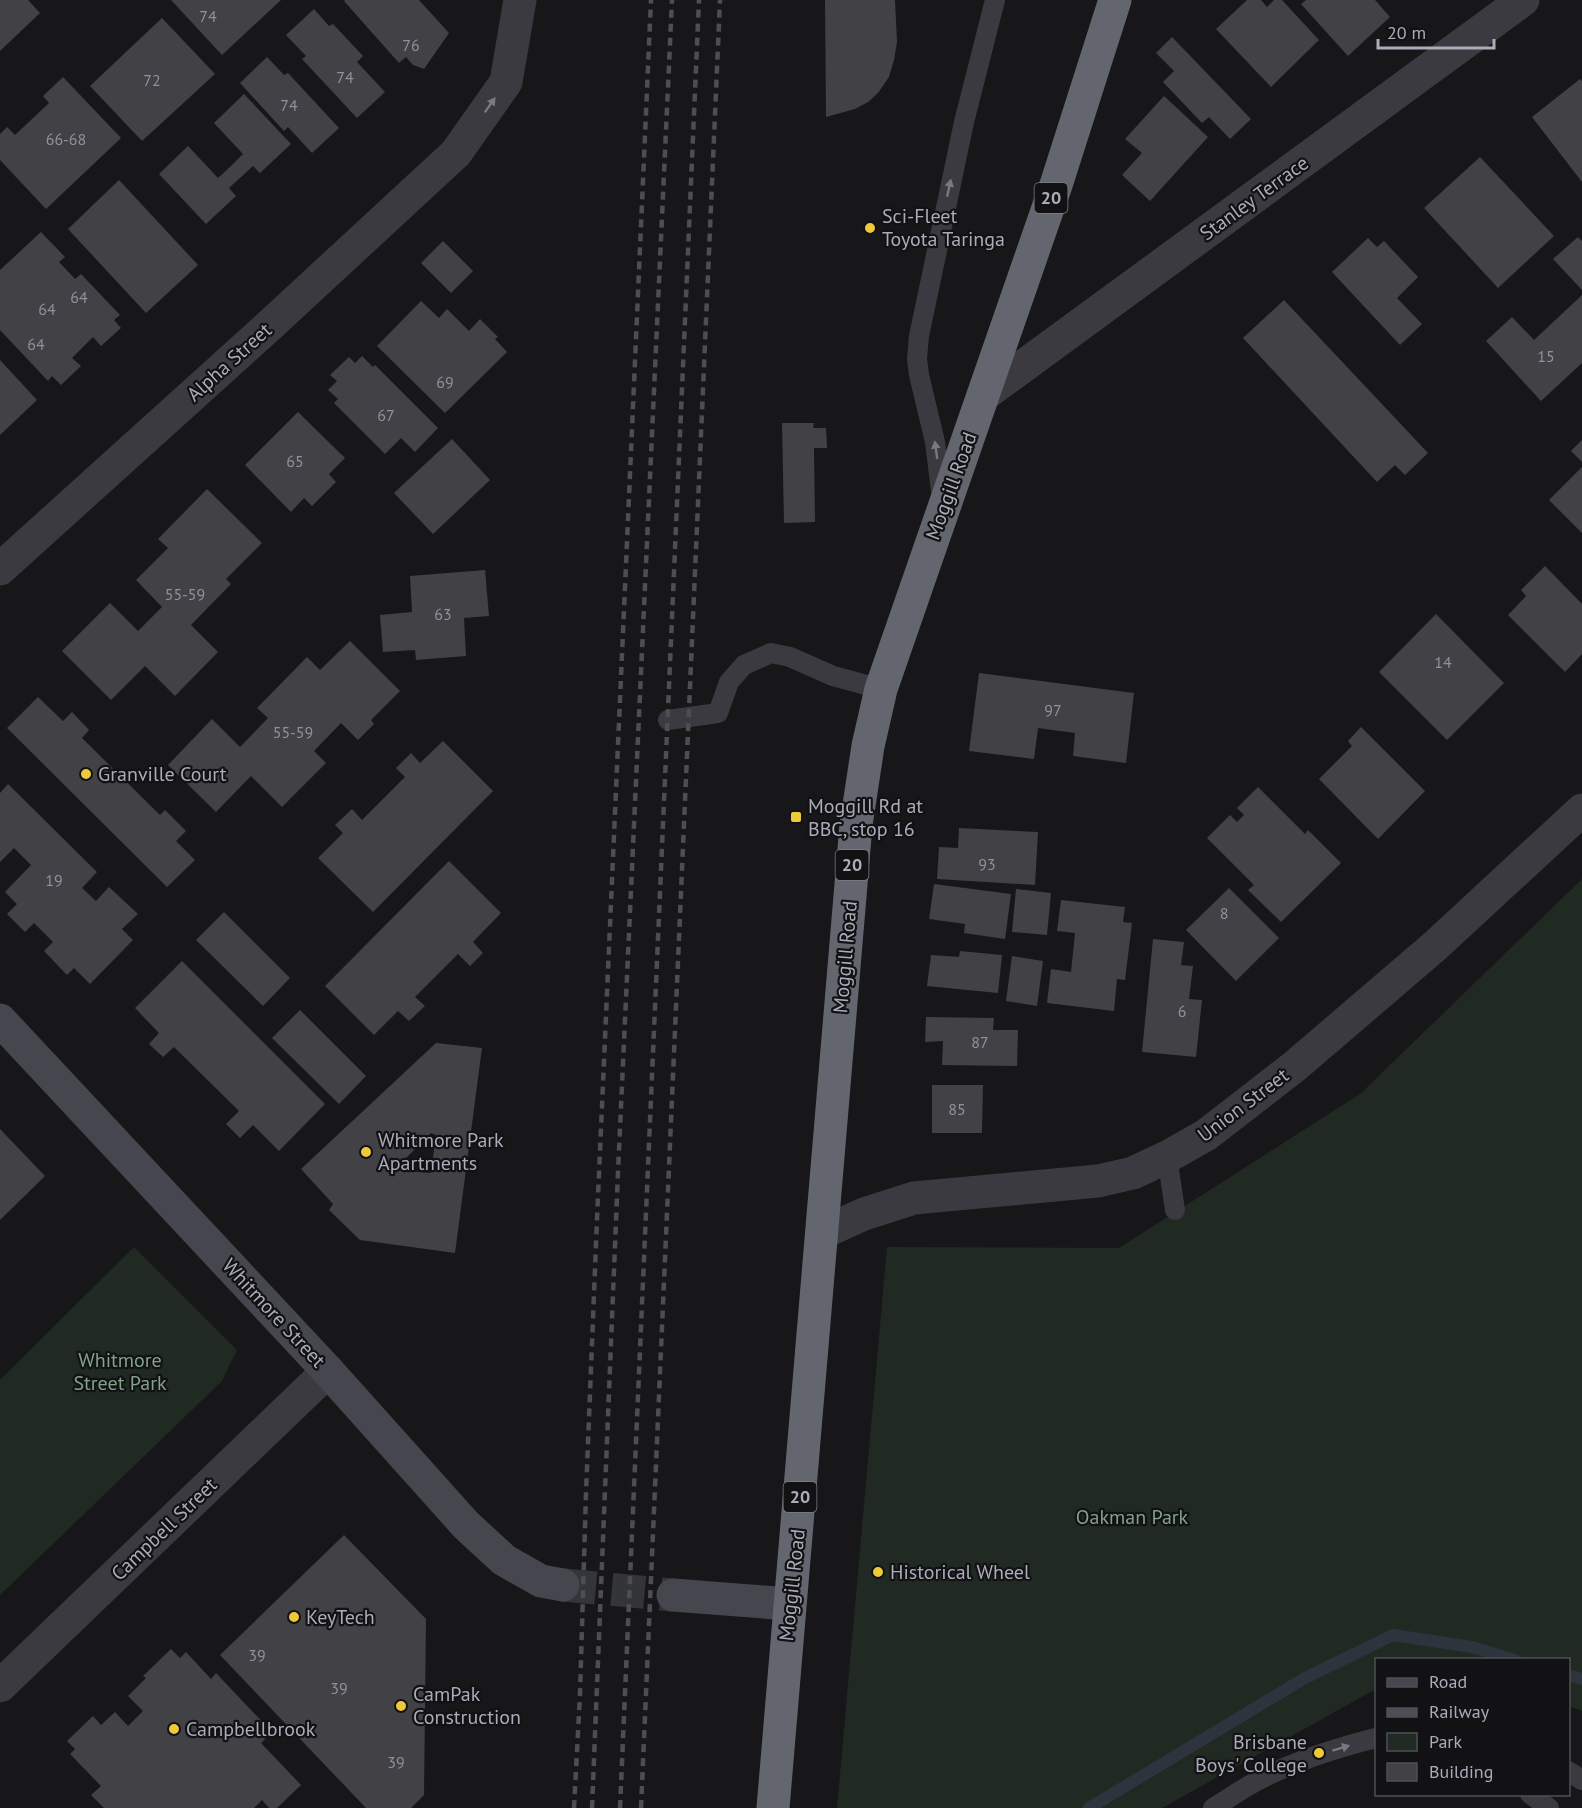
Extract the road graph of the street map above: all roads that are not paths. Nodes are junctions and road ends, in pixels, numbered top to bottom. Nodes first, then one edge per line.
1 (520, 0) edge
2 (995, 0) edge
3 (1115, 0) edge
4 (1523, 0) edge
5 (984, 395) junction
6 (943, 508) junction
7 (0, 569) edge
8 (881, 689) junction
9 (668, 720) dead end
10 (1582, 810) edge
11 (0, 1020) edge
12 (1167, 1157) junction
13 (1175, 1210) dead end
14 (822, 1233) junction
15 (328, 1371) junction
16 (563, 1585) tunnel mouth
17 (673, 1595) tunnel mouth
18 (789, 1604) junction
19 (0, 1686) edge
20 (1375, 1739) edge
21 (1533, 1796) edge
22 (773, 1808) edge
23 (1213, 1808) edge
24 (1549, 1808) edge

7 -> 1 street, Alpha Street
6 -> 2 lane
3 - 5 highway, Moggill Road / 20
4 - 5 street, Stanley Terrace
5 - 6 highway, Moggill Road / 20
6 - 8 highway, Moggill Road / 20
8 - 9 lane
8 - 14 highway, Moggill Road / 20
10 - 12 street, Union Street
11 - 15 street, Whitmore Street
12 - 13 lane
12 - 14 street, Union Street
14 - 18 highway, Moggill Road / 20
15 - 16 street, Whitmore Street
15 - 19 street, Campbell Street
17 - 18 street
18 - 22 highway, Moggill Road / 20
23 -> 20 lane
21 - 24 lane

